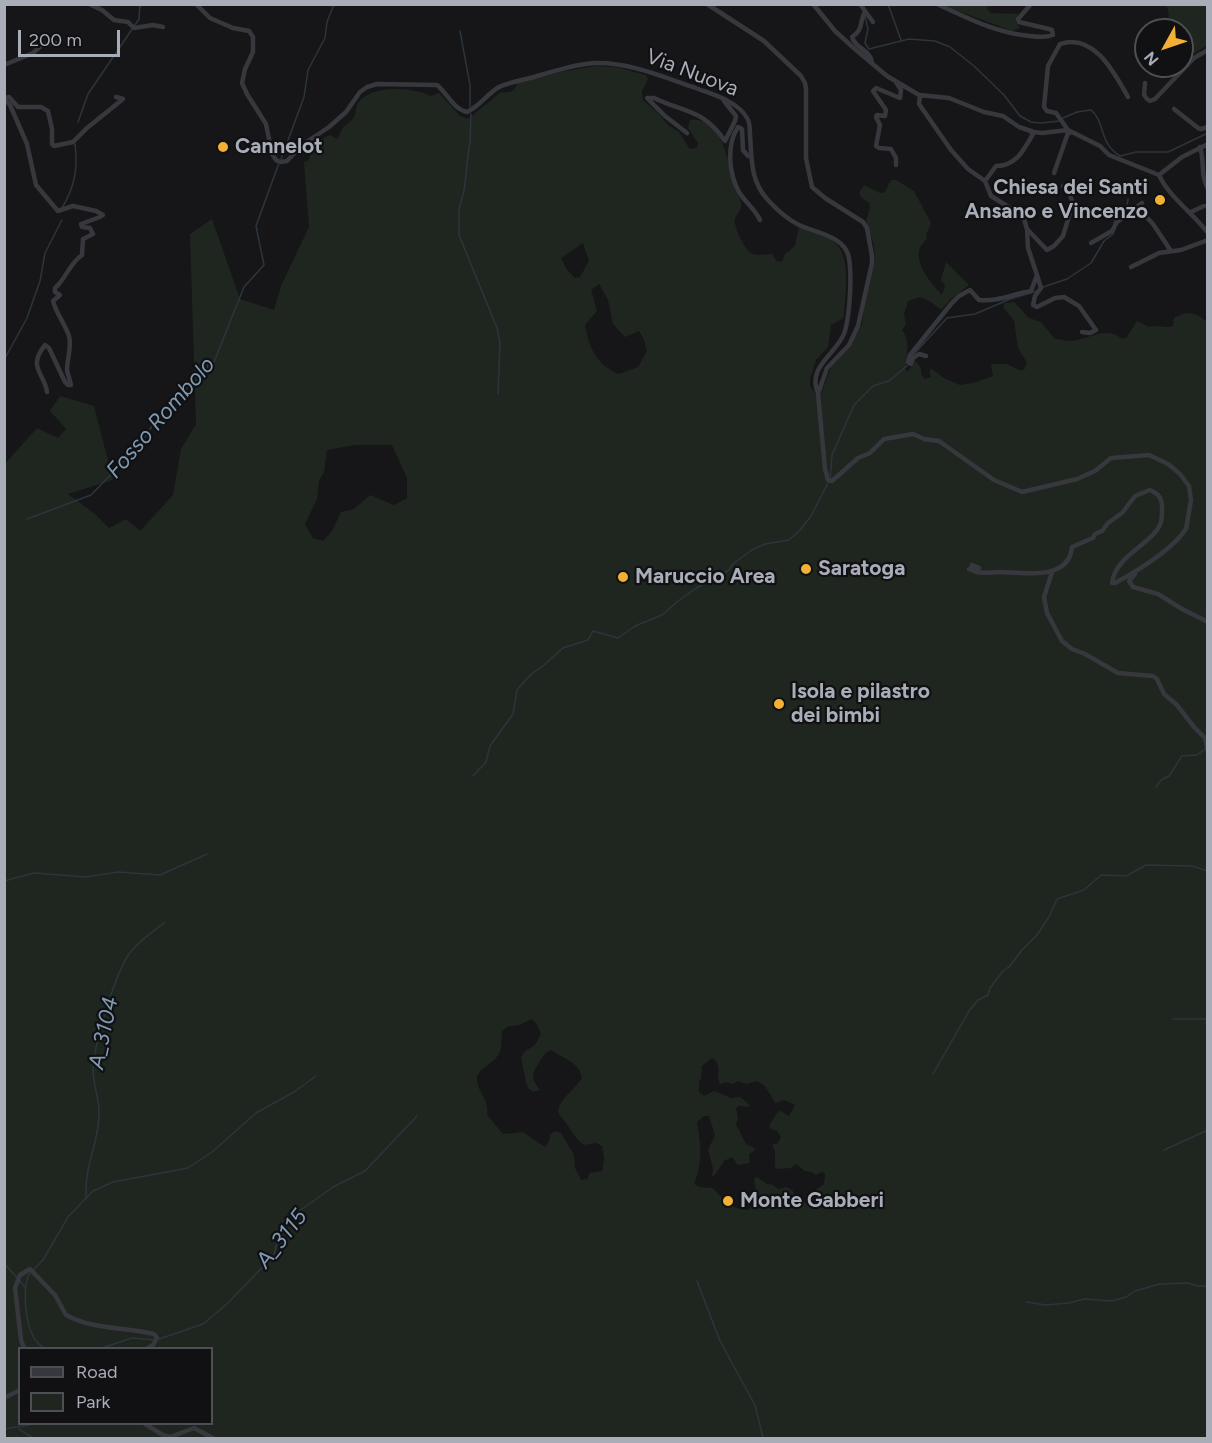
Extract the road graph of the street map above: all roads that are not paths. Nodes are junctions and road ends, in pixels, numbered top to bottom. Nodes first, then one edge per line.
1 (89, 4) edge
2 (196, 4) edge
3 (707, 4) edge
4 (813, 4) edge
5 (860, 4) edge
6 (937, 4) edge
7 (1031, 4) edge
8 (865, 11) junction
9 (873, 22) dead end
10 (163, 27) dead end
11 (56, 43) dead end
12 (1208, 50) edge
13 (872, 62) junction
14 (4, 65) edge
15 (895, 81) junction
16 (1145, 83) dead end
17 (922, 96) junction
18 (116, 97) dead end
19 (720, 97) junction
20 (1128, 97) dead end
21 (4, 98) edge
22 (1174, 109) dead end
23 (1208, 127) edge
24 (1030, 131) junction
25 (1071, 131) junction
26 (687, 133) dead end
27 (1208, 144) edge
28 (1200, 147) junction
29 (751, 156) junction
30 (896, 165) dead end
31 (1054, 173) dead end
32 (1159, 175) junction
33 (985, 181) junction
34 (1063, 186) dead end
35 (1208, 189) edge
36 (1206, 207) edge
37 (1191, 212) junction
38 (760, 219) dead end
39 (1028, 229) junction
40 (1208, 233) edge
41 (1208, 240) edge
42 (1091, 243) dead end
43 (1171, 251) junction
44 (1131, 267) dead end
45 (1036, 275) junction
46 (1082, 332) dead end
47 (926, 356) dead end
48 (47, 392) dead end
49 (818, 394) junction
50 (1143, 566) junction
51 (970, 567) dead end
52 (1052, 572) junction
53 (1208, 622) edge
54 (1208, 752) edge
55 (24, 1347) edge
56 (149, 1347) edge
57 (18, 1391) edge
58 (4, 1398) edge
59 (148, 1425) edge
60 (213, 1438) edge

1 - 10 street
2 - 19 street, Via Nuova
3 - 49 street
4 - 13 street
5 - 8 street
6 - 7 street
8 - 9 street
8 - 13 street
11 - 14 street
12 - 16 street
13 - 15 street
15 - 17 street
15 - 30 street
17 - 24 street
17 - 33 street
18 - 21 street
19 - 26 street
19 - 29 street, Via Nuova
20 - 25 street
21 - 48 street
22 - 23 street
24 - 25 street
24 - 33 street
25 - 31 street
25 - 32 street
27 - 28 street
28 - 32 street
28 - 35 street
29 - 38 street
29 - 49 street, Via Nuova
32 - 37 street
33 - 39 street
34 - 39 street
36 - 37 street
37 - 40 street
39 - 45 street
41 - 43 street
42 - 43 street
43 - 44 street
45 - 46 street
45 - 47 street
49 - 50 street, Via Nuova
50 - 52 street
50 - 53 street
51 - 52 street
52 - 54 street
55 - 56 street
57 - 58 street
59 - 60 street

